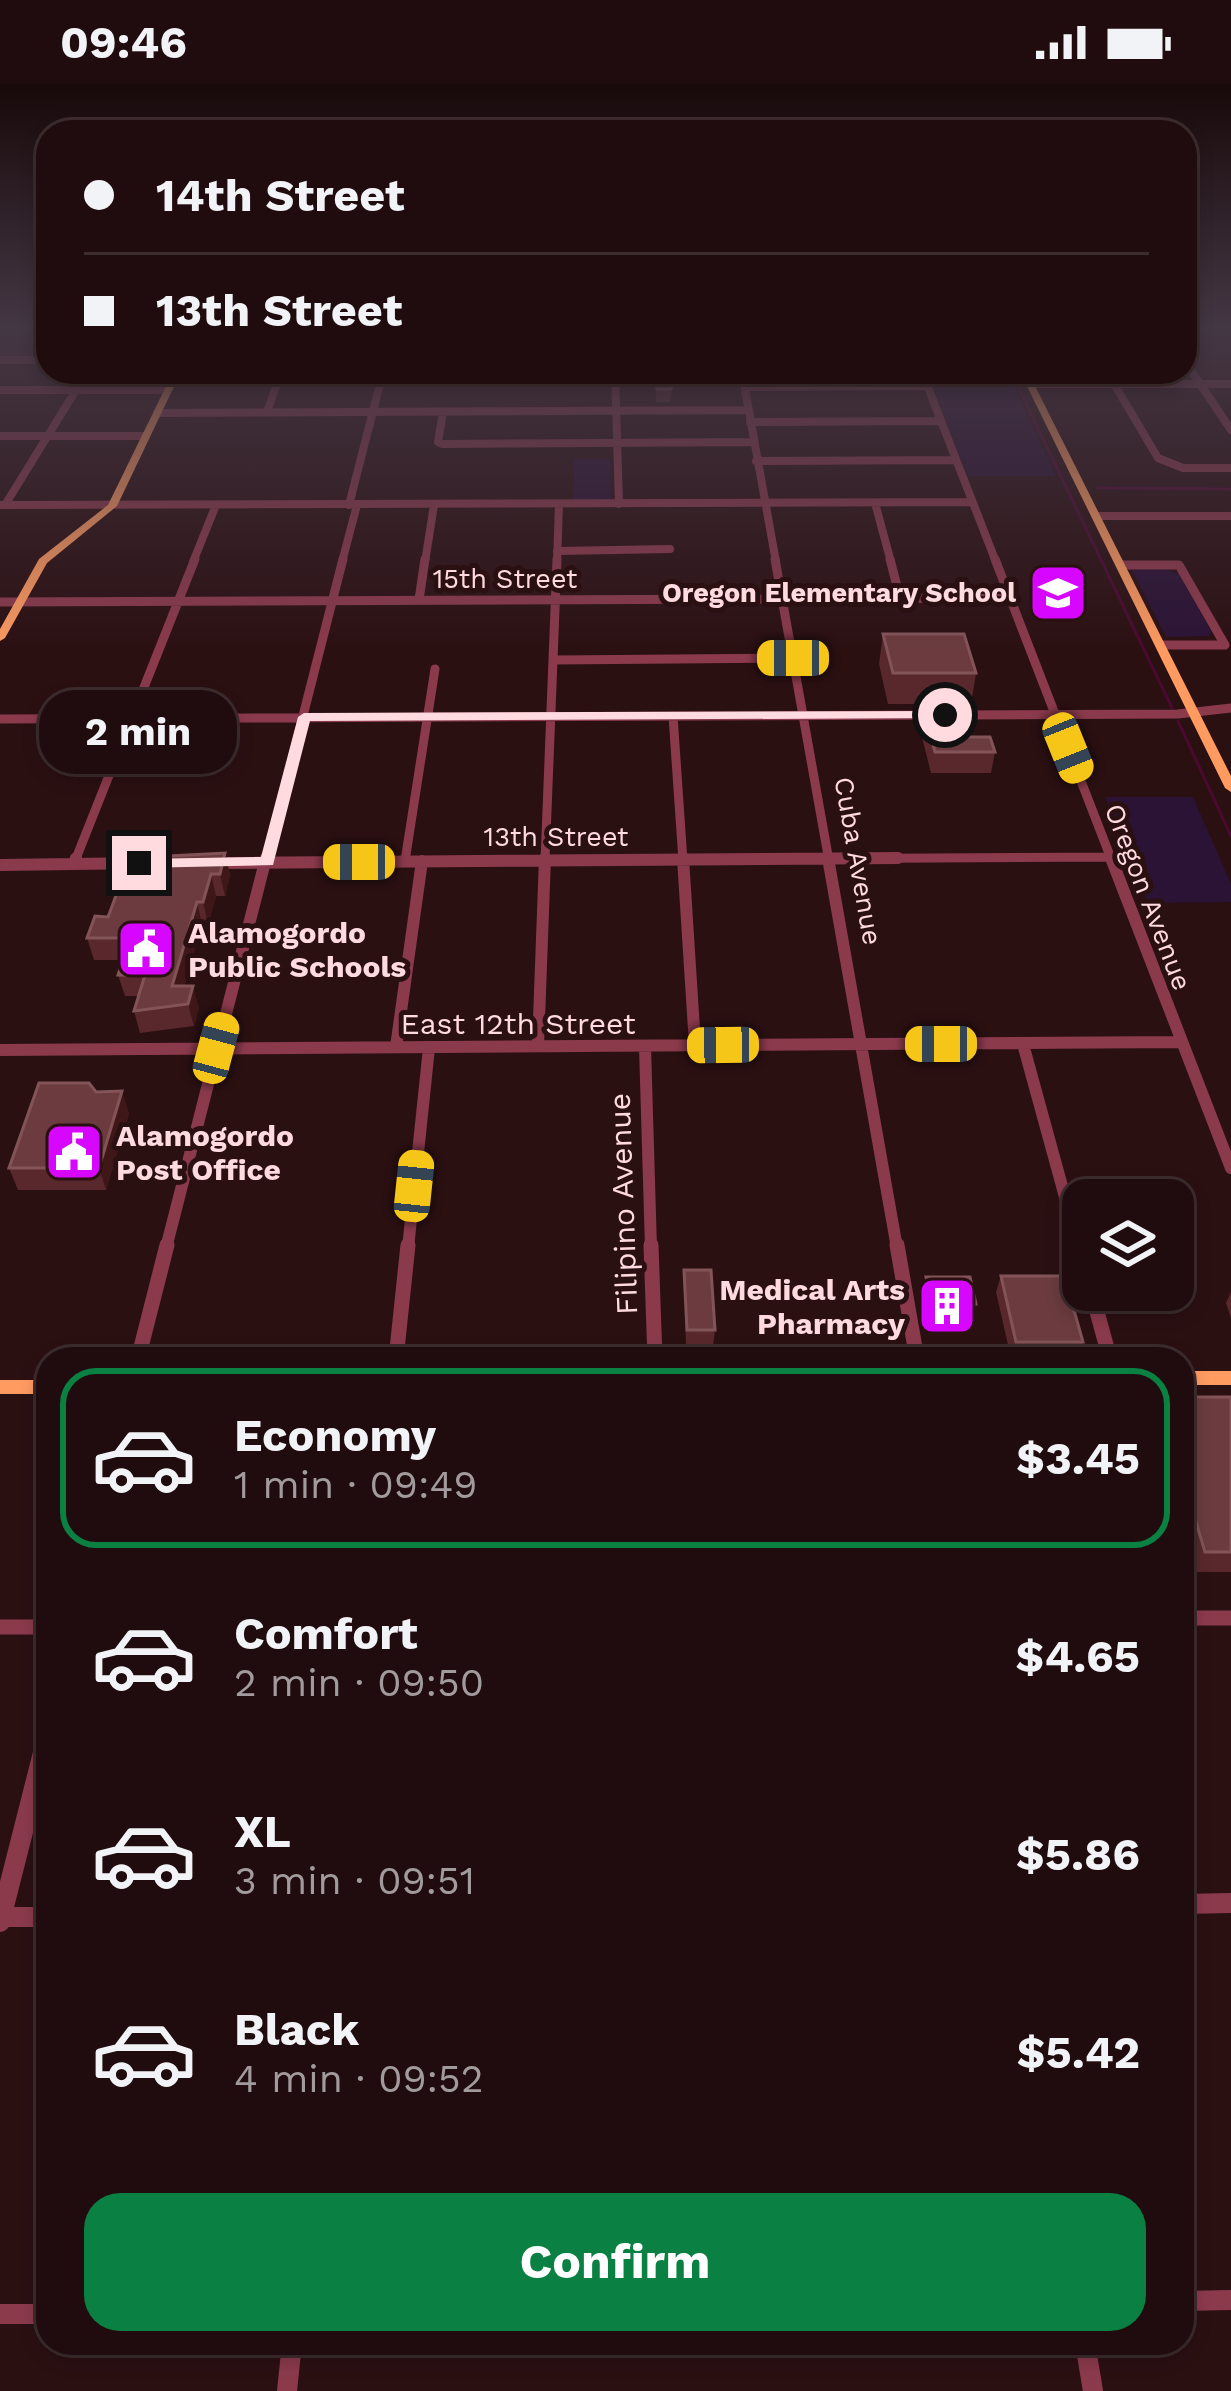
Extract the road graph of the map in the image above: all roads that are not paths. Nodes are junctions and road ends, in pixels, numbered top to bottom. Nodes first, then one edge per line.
1 (145, 436) edge
2 (30, 437) edge
3 (46, 437) junction
4 (80, 437) edge
5 (366, 437) edge
6 (439, 437) edge
7 (618, 437) edge
8 (752, 437) edge
9 (946, 437) edge
10 (1056, 437) edge
11 (1145, 437) edge
12 (753, 442) junction
13 (618, 443) junction
14 (756, 460) junction
15 (956, 460) junction
16 (1231, 468) edge
17 (972, 502) junction
18 (764, 503) junction
19 (875, 503) junction
20 (619, 504) junction
21 (216, 505) junction
22 (353, 505) junction
23 (434, 505) junction
24 (559, 505) junction
25 (2, 506) edge
26 (112, 506) junction
27 (1096, 516) junction
28 (1231, 516) edge
29 (557, 550) junction
30 (670, 550) dead end
31 (1121, 565) junction
32 (900, 598) junction
33 (1010, 598) junction
34 (782, 599) junction
35 (419, 600) junction
36 (555, 600) junction
37 (180, 601) junction
38 (334, 601) junction
39 (0, 602) edge
40 (19, 602) junction
41 (0, 638) edge
42 (1162, 645) junction
43 (793, 658) junction
44 (554, 660) junction
45 (435, 669) dead end
46 (1231, 708) edge
47 (1195, 712) junction
48 (1054, 714) junction
49 (551, 716) junction
50 (673, 716) junction
51 (802, 716) junction
52 (304, 717) junction
53 (426, 717) junction
54 (134, 718) junction
55 (0, 719) edge
56 (1231, 788) edge
57 (1112, 857) junction
58 (828, 860) junction
59 (404, 861) junction
60 (422, 861) junction
61 (682, 861) junction
62 (268, 862) junction
63 (546, 862) junction
64 (152, 863) edge
65 (191, 863) edge
66 (74, 864) junction
67 (0, 865) edge
68 (1180, 1042) junction
69 (1023, 1044) junction
70 (695, 1045) junction
71 (859, 1045) junction
72 (538, 1046) junction
73 (396, 1047) junction
74 (645, 1047) junction
75 (216, 1048) junction
76 (429, 1048) junction
77 (0, 1051) edge
78 (1231, 1168) edge
79 (1062, 1186) edge
80 (1096, 1311) edge
81 (141, 1347) edge
82 (397, 1347) edge
83 (655, 1347) edge
84 (915, 1347) edge
85 (1106, 1347) edge
86 (1194, 1378) edge
87 (1231, 1378) edge
88 (0, 1387) edge
89 (36, 1387) edge
90 (1194, 1618) edge
91 (1231, 1618) edge
92 (0, 1627) edge
93 (36, 1627) edge
94 (36, 1780) edge
95 (1194, 1904) edge
96 (1231, 1904) edge
97 (36, 1916) edge
98 (0, 1918) edge
99 (1231, 2300) edge
100 (1194, 2301) edge
101 (0, 2314) edge
102 (36, 2314) edge
103 (291, 2355) edge
104 (1087, 2355) edge
105 (287, 2391) edge
106 (1094, 2391) edge

1 - 26 main road
2 - 3 street
3 - 4 street
3 - 25 street
5 - 22 street
6 - 13 street
7 - 13 street
8 - 12 street, Cuba Avenue
9 - 15 street, Oregon Avenue
10 - 27 main road
11 - 16 street
12 - 13 street
12 - 14 street, Cuba Avenue
13 - 20 street
14 - 15 street
14 - 18 street, Cuba Avenue
15 - 17 street, Oregon Avenue
17 - 19 street
17 - 33 street, Oregon Avenue
18 - 19 street
18 - 20 street
18 - 34 street, Cuba Avenue
19 - 32 street
20 - 24 street
21 - 22 street
21 - 26 street
21 - 37 street
22 - 23 street
22 - 38 street
23 - 24 street
23 - 35 street
24 - 29 street
25 - 26 street
26 - 40 main road
27 - 28 street
27 - 31 main road
29 - 30 street
29 - 36 street
31 - 42 main road
31 - 42 street
32 - 33 street, 15th Street
32 - 34 street, 15th Street
33 - 48 street, Oregon Avenue
34 - 36 street, 15th Street
34 - 43 street, Cuba Avenue
35 - 36 street, 15th Street
35 - 38 street, 15th Street
36 - 44 street
37 - 38 street, 15th Street
37 - 40 street, 15th Street
37 - 54 street
38 - 52 street
39 - 40 street, 15th Street
40 - 41 main road
42 - 47 main road
43 - 44 street
43 - 51 street, Cuba Avenue
44 - 49 street
45 - 53 street
46 - 47 street
47 - 48 street
47 - 56 main road
48 - 51 street
48 - 57 street, Oregon Avenue
49 - 50 street
49 - 53 street
49 - 63 street
50 - 51 street
50 - 61 street
51 - 58 street, Cuba Avenue
52 - 53 street
52 - 54 street
52 - 62 street
53 - 59 street
54 - 55 street
54 - 66 street
57 - 58 street, 13th Street
57 - 68 street, Oregon Avenue
58 - 61 street, 13th Street
58 - 71 street, Cuba Avenue
59 - 60 street, 13th Street
59 - 62 street, 13th Street
60 - 63 street, 13th Street
60 - 73 street
61 - 63 street, 13th Street
61 - 70 street
62 - 65 street, 13th Street
62 - 75 street
63 - 72 street
64 - 66 street
66 - 67 street
68 - 69 street, East 12th Street
68 - 78 street, Oregon Avenue
69 - 71 street, East 12th Street
69 - 79 street
70 - 71 street, East 12th Street
70 - 74 street, East 12th Street
71 - 84 street, Cuba Avenue
72 - 74 street, East 12th Street
72 - 76 street, East 12th Street
73 - 75 street, East 12th Street
73 - 76 street, East 12th Street
74 - 83 street, Filipino Avenue
75 - 77 street, East 12th Street
75 - 81 street
76 - 82 street
80 - 85 street
86 - 87 main road
88 - 89 main road
90 - 91 street
92 - 93 street
94 - 98 street
95 - 96 street
97 - 98 street
99 - 100 street
101 - 102 street
103 - 105 street
104 - 106 street

